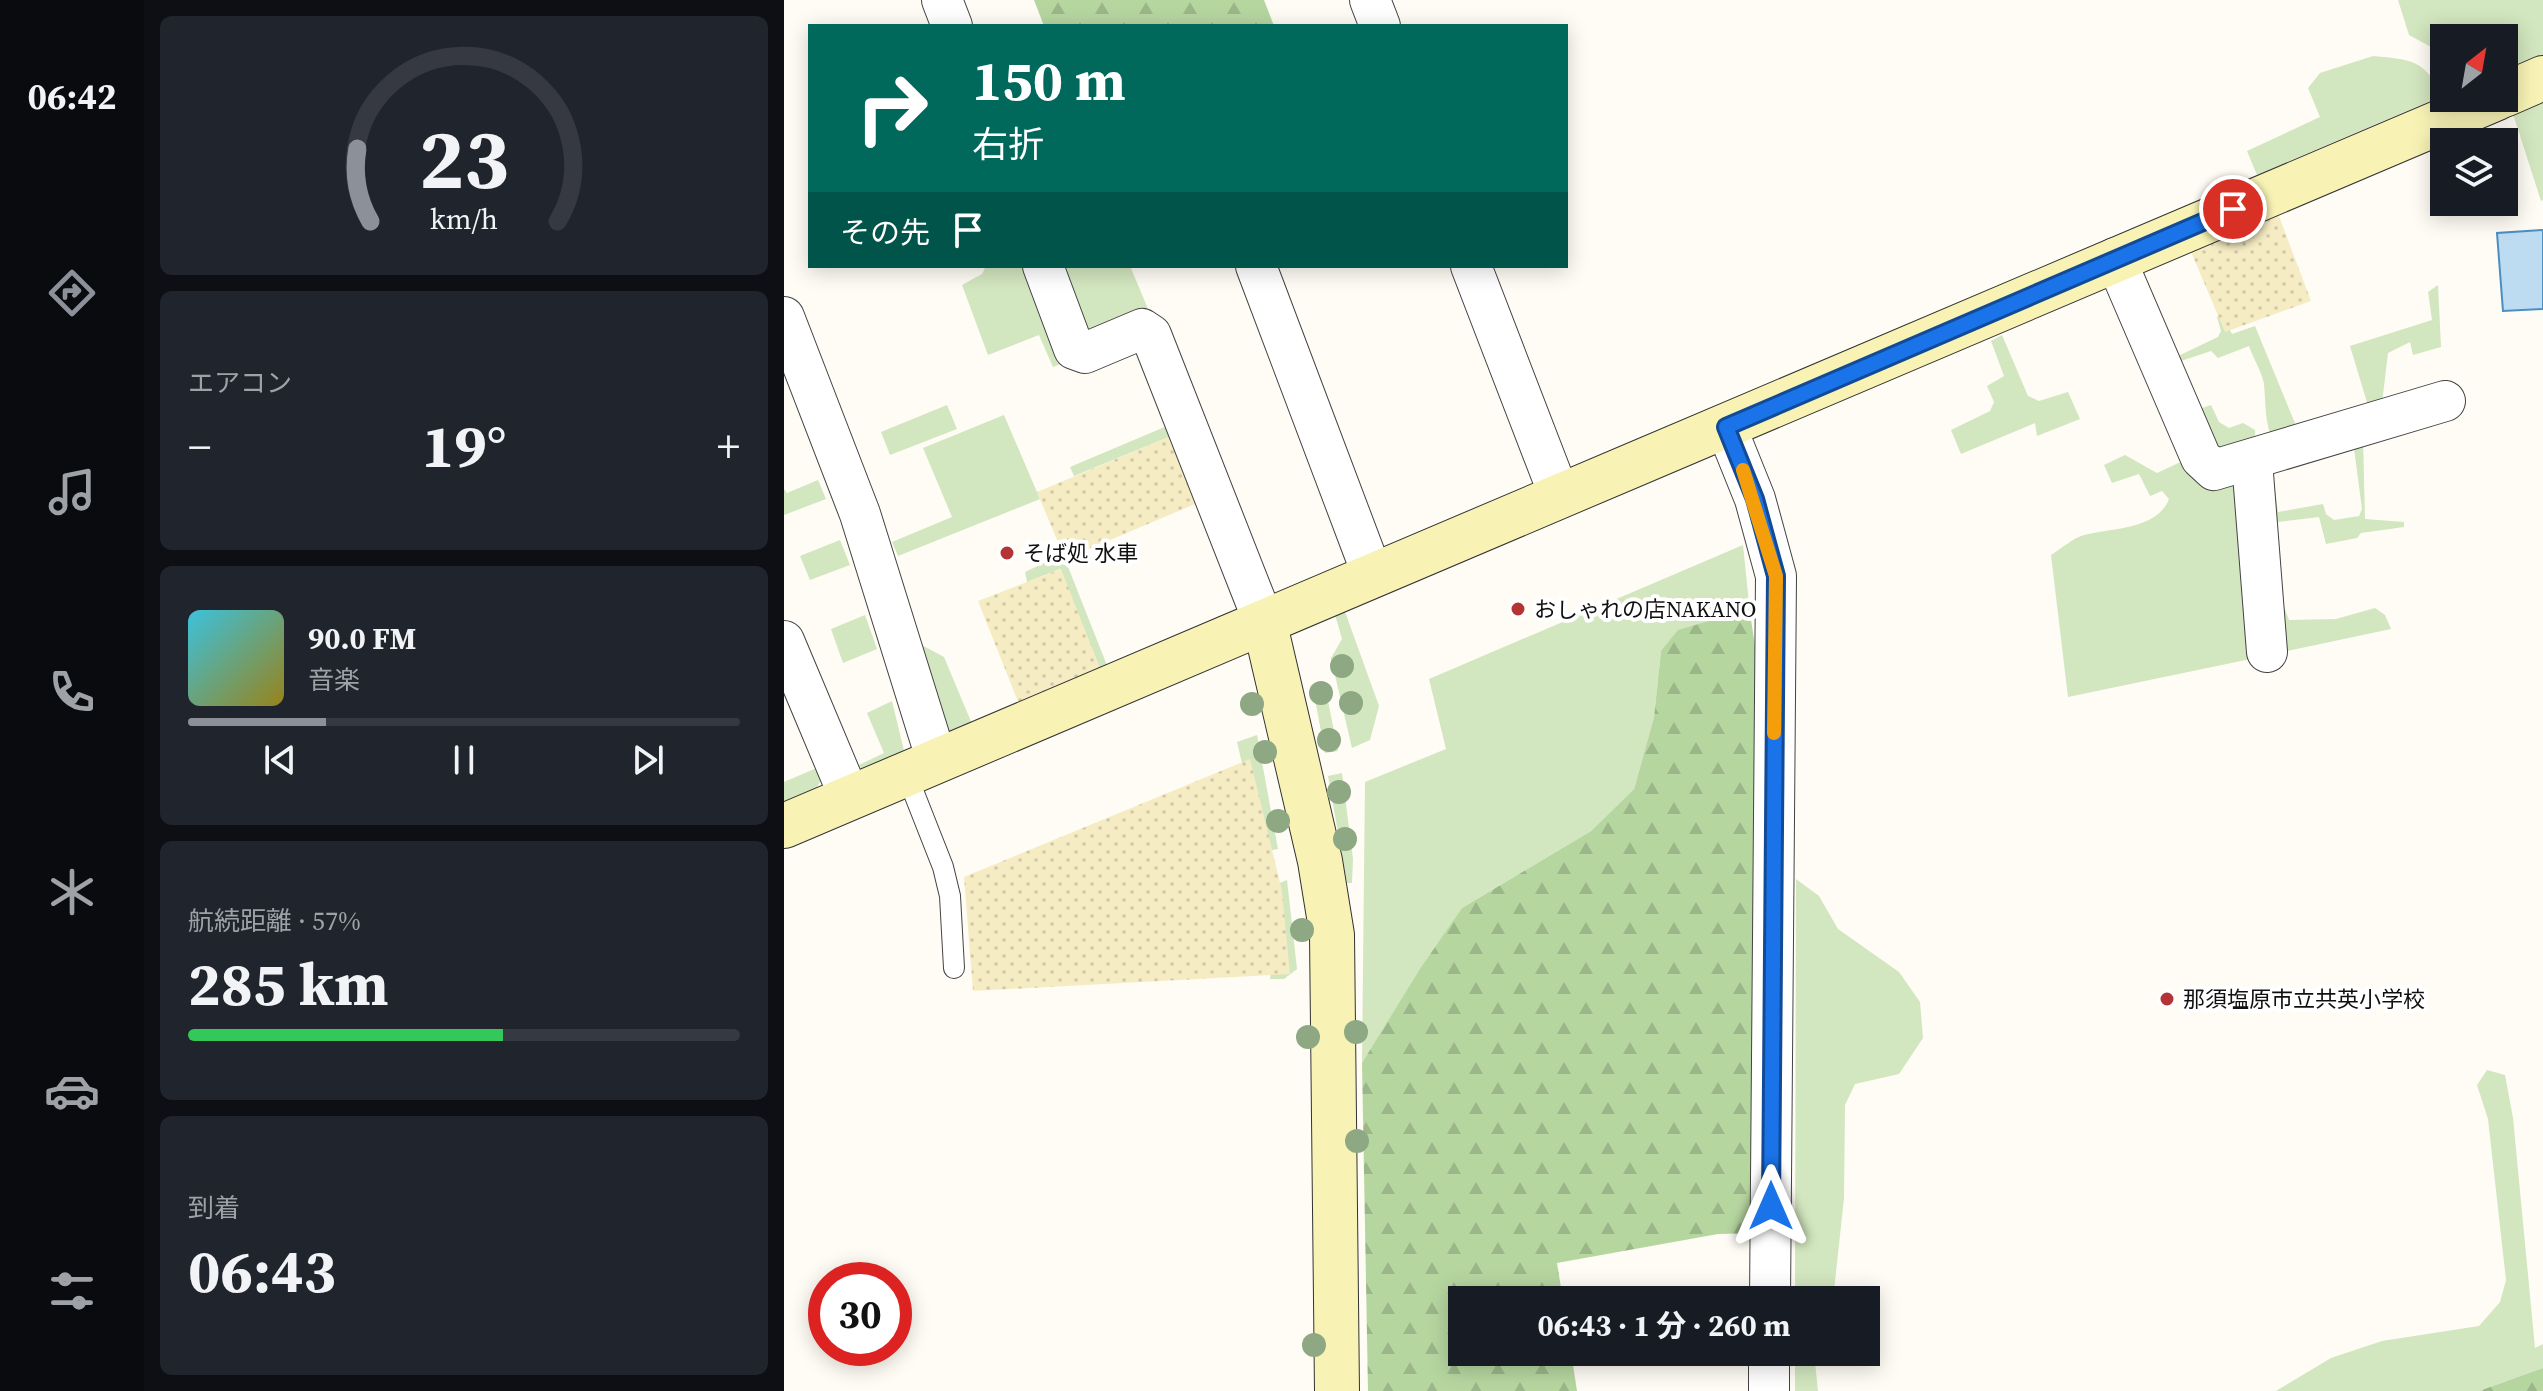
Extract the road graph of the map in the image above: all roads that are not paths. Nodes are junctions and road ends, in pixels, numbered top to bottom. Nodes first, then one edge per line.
1 (942, 0) edge
2 (1370, 0) edge
3 (951, 24) edge
4 (1379, 24) edge
5 (2543, 78) edge
6 (2518, 89) edge
7 (2464, 112) edge
8 (2115, 258) junction
9 (1044, 268) edge
10 (1257, 268) edge
11 (1472, 268) edge
12 (784, 317) edge
13 (2445, 401) dead end
14 (1726, 427) junction
15 (2252, 461) junction
16 (1560, 497) junction
17 (1373, 576) junction
18 (1265, 625) junction
19 (784, 641) edge
20 (2267, 652) dead end
21 (922, 767) junction
22 (850, 798) junction
23 (784, 826) edge
24 (954, 968) dead end
25 (1770, 1286) edge
26 (1769, 1366) edge
27 (1337, 1391) edge
28 (1769, 1391) edge

1 - 3 street
2 - 4 street
5 - 6 street
7 - 8 street
8 - 14 street
8 - 15 street
9 - 18 street
10 - 17 street
11 - 16 street
12 - 21 street
13 - 15 street
14 - 16 street
14 - 25 street
15 - 20 street
16 - 17 street
17 - 18 street
18 - 21 street
18 - 27 street
19 - 22 street
21 - 22 street
21 - 24 lane
22 - 23 street
26 - 28 street

